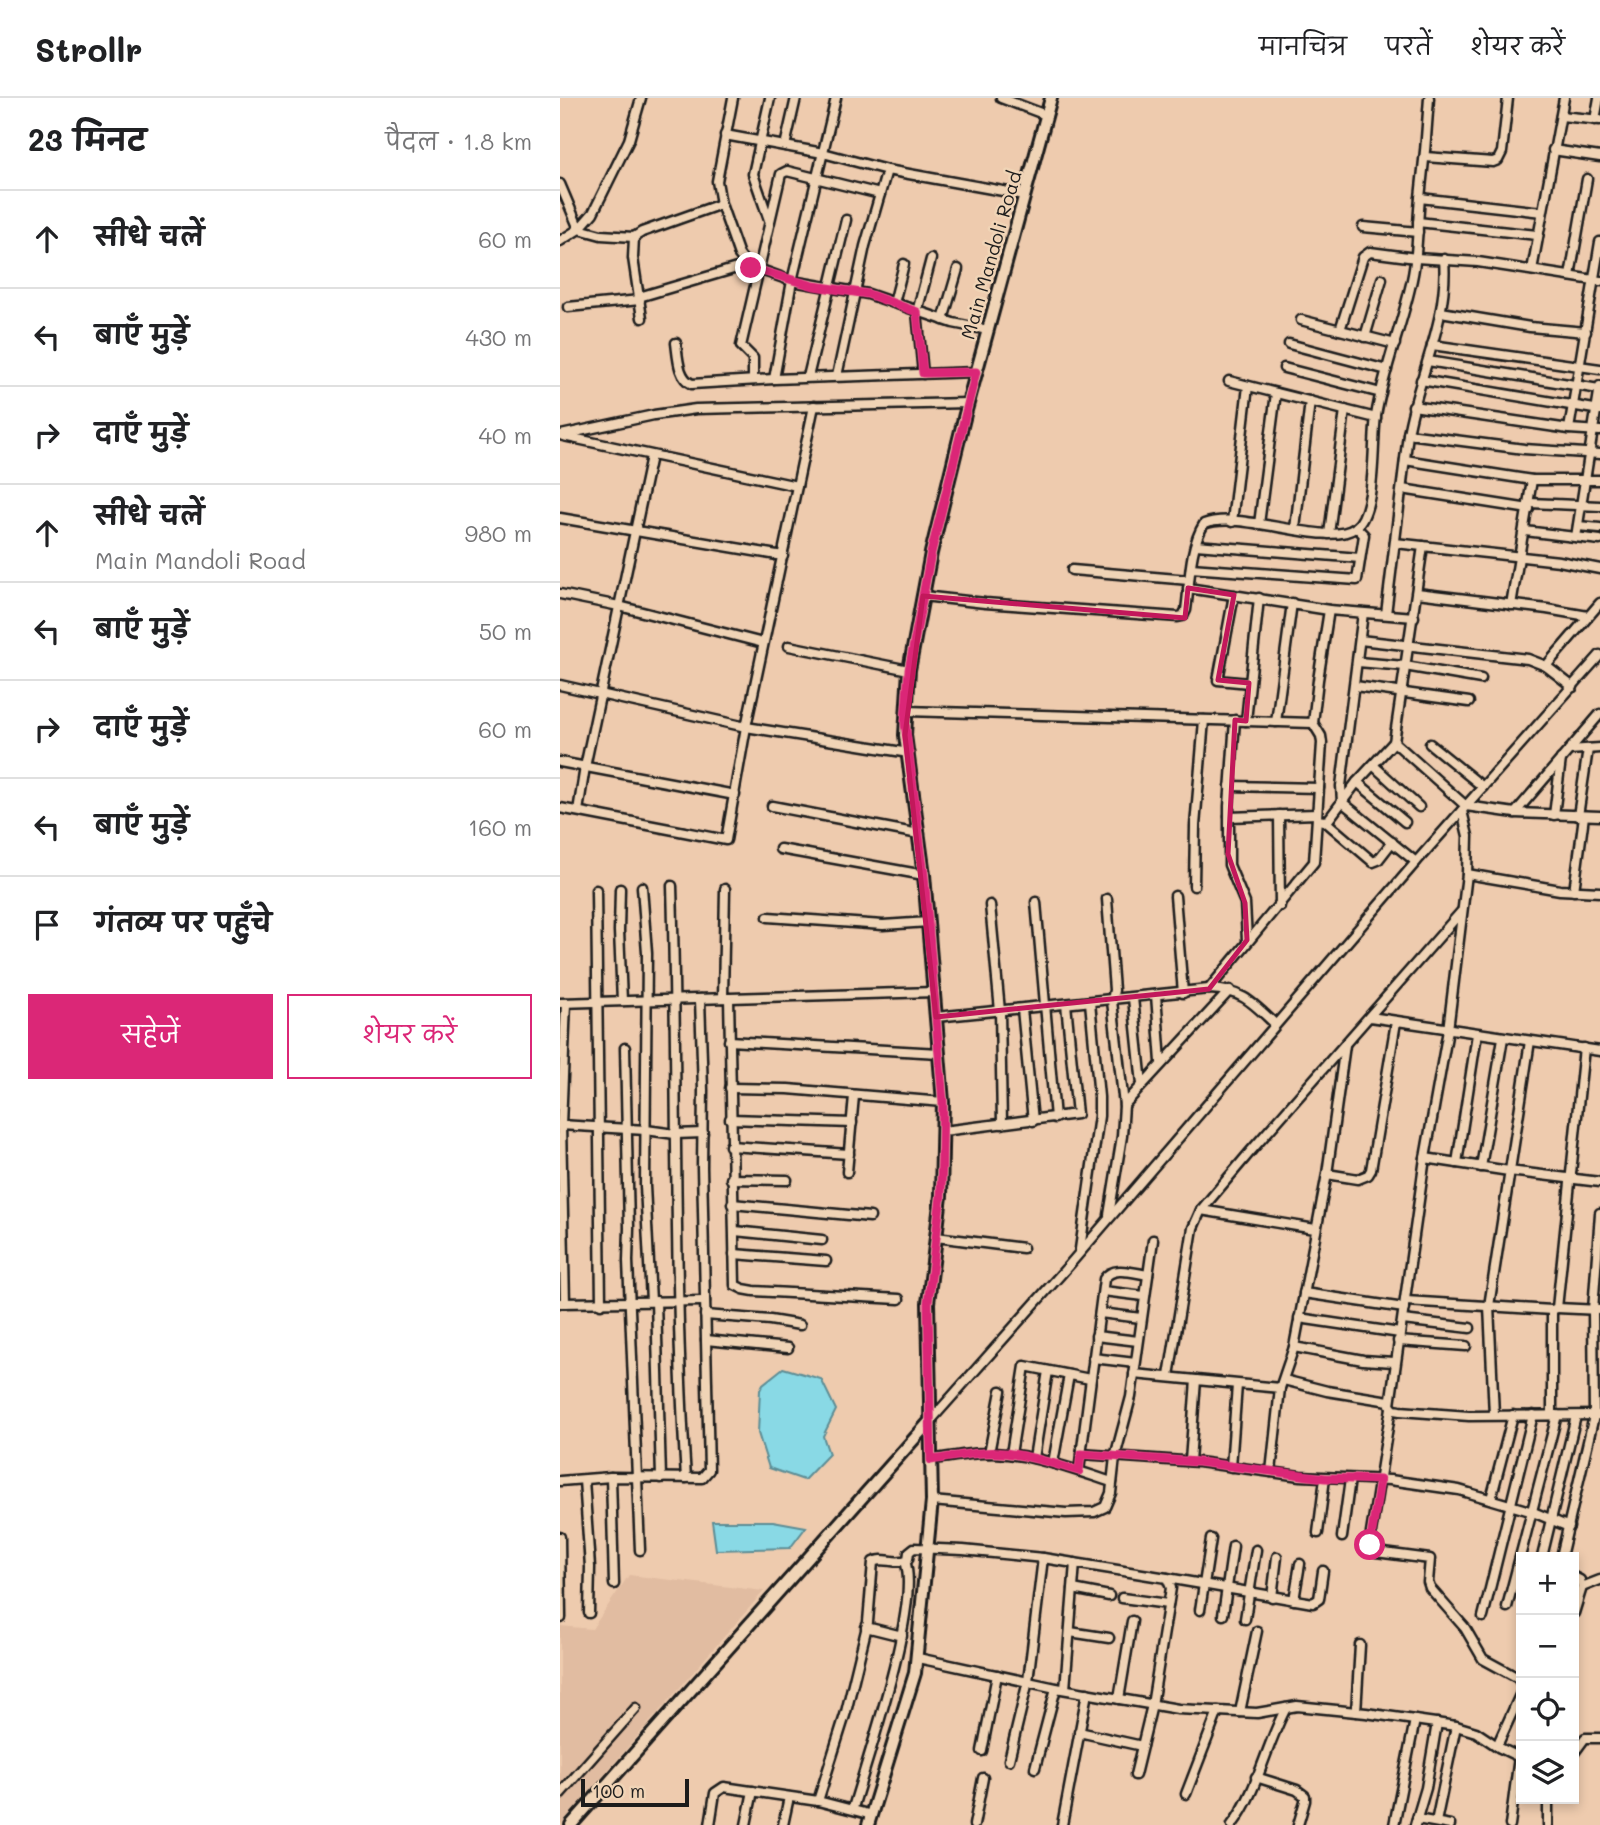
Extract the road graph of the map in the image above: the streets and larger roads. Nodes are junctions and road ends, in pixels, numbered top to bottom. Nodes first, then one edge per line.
1 (642, 98) edge
2 (733, 98) edge
3 (771, 98) edge
4 (796, 98) edge
5 (836, 98) edge
6 (1001, 98) edge
7 (1051, 98) edge
8 (1429, 98) edge
9 (1508, 98) edge
10 (1564, 98) edge
11 (1599, 98) edge
12 (1046, 115) junction
13 (1560, 116) junction
14 (1598, 120) edge
15 (725, 135) junction
16 (761, 141) junction
17 (785, 146) junction
18 (1553, 150) junction
19 (823, 153) junction
20 (1425, 157) junction
21 (1600, 157) edge
22 (887, 170) junction
23 (817, 179) junction
24 (1587, 179) dead end
25 (560, 184) edge
26 (880, 194) junction
27 (1025, 195) junction
28 (1420, 198) junction
29 (722, 204) junction
30 (1542, 212) junction
31 (769, 220) junction
32 (846, 220) dead end
33 (1418, 222) junction
34 (1363, 227) dead end
35 (579, 229) junction
36 (1418, 232) junction
37 (1537, 235) junction
38 (634, 237) junction
39 (560, 241) edge
40 (1600, 242) edge
41 (1416, 258) junction
42 (931, 259) dead end
43 (1444, 259) junction
44 (904, 264) dead end
45 (747, 265) junction
46 (958, 269) dead end
47 (757, 270) junction
48 (1532, 270) junction
49 (1570, 276) junction
50 (1382, 279) dead end
51 (792, 281) junction
52 (1597, 281) edge
53 (828, 288) junction
54 (855, 292) junction
55 (639, 299) junction
56 (894, 303) junction
57 (568, 307) dead end
58 (917, 312) junction
59 (1441, 313) junction
60 (642, 318) dead end
61 (943, 320) junction
62 (1301, 320) dead end
63 (988, 330) junction
64 (1340, 330) junction
65 (1586, 332) junction
66 (1365, 337) junction
67 (676, 343) dead end
68 (1289, 344) dead end
69 (1395, 344) junction
70 (1432, 345) junction
71 (1428, 361) junction
72 (1579, 366) junction
73 (1284, 368) dead end
74 (1600, 369) edge
75 (1387, 370) junction
76 (976, 372) junction
77 (923, 373) junction
78 (837, 376) junction
79 (808, 377) junction
80 (774, 379) junction
81 (753, 380) junction
82 (1421, 380) junction
83 (1229, 381) dead end
84 (1575, 385) junction
85 (1248, 386) junction
86 (1600, 387) edge
87 (1276, 393) junction
88 (1381, 393) junction
89 (1310, 401) junction
90 (968, 403) junction
91 (814, 405) junction
92 (1572, 405) junction
93 (1413, 406) junction
94 (1598, 409) edge
95 (1345, 410) junction
96 (1376, 418) junction
97 (1569, 429) junction
98 (1597, 431) edge
99 (1408, 434) junction
100 (561, 435) edge
101 (1589, 453) junction
102 (1600, 454) edge
103 (651, 456) junction
104 (1405, 460) junction
105 (1586, 479) junction
106 (1532, 480) junction
107 (1600, 481) edge
108 (797, 486) junction
109 (1402, 489) junction
110 (1581, 504) junction
111 (1529, 506) junction
112 (1600, 506) edge
113 (560, 518) edge
114 (1232, 522) junction
115 (1259, 524) junction
116 (1578, 526) junction
117 (1356, 527) junction
118 (1600, 528) edge
119 (1295, 529) junction
120 (1525, 531) junction
121 (634, 532) junction
122 (1329, 534) junction
123 (1576, 537) junction
124 (1600, 540) edge
125 (1395, 543) junction
126 (1196, 545) junction
127 (1423, 546) junction
128 (783, 556) junction
129 (1520, 557) junction
130 (1360, 558) junction
131 (1191, 568) junction
132 (1600, 569) edge
133 (1072, 570) dead end
134 (1188, 584) junction
135 (1417, 593) junction
136 (560, 594) edge
137 (1234, 595) junction
138 (923, 596) junction
139 (1259, 598) junction
140 (1292, 603) junction
141 (1600, 603) edge
142 (1511, 605) junction
143 (619, 606) junction
144 (1329, 610) junction
145 (1363, 613) junction
146 (1386, 614) junction
147 (1588, 616) junction
148 (1414, 617) junction
149 (1360, 640) junction
150 (763, 643) junction
151 (1409, 645) junction
152 (789, 646) dead end
153 (1600, 655) edge
154 (1358, 662) junction
155 (1405, 666) junction
156 (1546, 666) junction
157 (909, 670) junction
158 (1480, 679) dead end
159 (1249, 683) junction
160 (560, 685) edge
161 (1355, 686) junction
162 (1573, 687) junction
163 (1401, 691) junction
164 (601, 692) junction
165 (1469, 702) dead end
166 (906, 711) junction
167 (1600, 714) edge
168 (1204, 720) junction
169 (1235, 720) junction
170 (1245, 721) junction
171 (1276, 722) junction
172 (1313, 723) junction
173 (746, 727) junction
174 (1394, 742) junction
175 (1430, 744) dead end
176 (1600, 748) edge
177 (1588, 749) junction
178 (1569, 750) junction
179 (909, 753) junction
180 (1561, 759) junction
181 (560, 762) edge
182 (1373, 765) junction
183 (585, 767) junction
184 (1357, 782) junction
185 (1230, 786) junction
186 (1483, 787) junction
187 (1319, 788) junction
188 (735, 795) junction
189 (1342, 802) junction
190 (772, 806) dead end
191 (1419, 807) dead end
192 (560, 808) edge
193 (1464, 808) junction
194 (578, 811) junction
195 (1515, 813) junction
196 (1279, 815) junction
197 (1554, 815) junction
198 (1581, 816) junction
199 (1600, 816) edge
200 (1229, 817) junction
201 (1320, 819) junction
202 (1405, 822) dead end
203 (919, 834) junction
204 (1392, 842) junction
205 (779, 849) dead end
206 (1416, 862) junction
207 (1467, 874) junction
208 (924, 875) junction
209 (672, 886) dead end
210 (1194, 886) dead end
211 (642, 887) dead end
212 (621, 889) dead end
213 (724, 889) dead end
214 (596, 890) dead end
215 (1574, 891) junction
216 (1600, 892) edge
217 (1175, 895) dead end
218 (1107, 899) dead end
219 (1036, 902) dead end
220 (989, 905) dead end
221 (1280, 906) junction
222 (1461, 912) junction
223 (768, 917) dead end
224 (929, 922) junction
225 (1247, 940) junction
226 (1209, 989) junction
227 (1230, 990) junction
228 (935, 992) junction
229 (1184, 993) junction
230 (1156, 995) junction
231 (726, 998) junction
232 (1133, 998) junction
233 (700, 999) junction
234 (646, 1000) junction
235 (1112, 1000) junction
236 (622, 1001) junction
237 (673, 1001) junction
238 (597, 1002) junction
239 (1090, 1002) junction
240 (563, 1003) edge
241 (1066, 1004) junction
242 (1046, 1006) junction
243 (1022, 1009) junction
244 (1000, 1011) junction
245 (936, 1017) junction
246 (1370, 1017) junction
247 (1396, 1022) junction
248 (1275, 1024) junction
249 (1448, 1030) junction
250 (1477, 1034) junction
251 (1503, 1038) junction
252 (729, 1041) junction
253 (1530, 1041) junction
254 (1346, 1045) junction
255 (625, 1048) dead end
256 (1584, 1048) junction
257 (1600, 1051) edge
258 (939, 1053) junction
259 (1161, 1062) junction
260 (1142, 1084) junction
261 (730, 1088) junction
262 (854, 1096) junction
263 (943, 1102) junction
264 (1124, 1105) junction
265 (1055, 1118) junction
266 (730, 1119) junction
267 (1033, 1121) junction
268 (852, 1123) junction
269 (1002, 1124) junction
270 (561, 1125) edge
271 (599, 1127) junction
272 (626, 1129) junction
273 (646, 1130) junction
274 (943, 1131) junction
275 (703, 1133) junction
276 (675, 1134) junction
277 (730, 1146) junction
278 (849, 1154) junction
279 (1425, 1158) junction
280 (1457, 1163) junction
281 (1481, 1167) junction
282 (1509, 1171) junction
283 (847, 1172) dead end
284 (1327, 1174) junction
285 (1569, 1178) junction
286 (731, 1179) junction
287 (787, 1180) dead end
288 (1600, 1181) edge
289 (732, 1204) junction
290 (1202, 1210) junction
291 (1600, 1213) edge
292 (870, 1216) dead end
293 (1109, 1216) junction
294 (1315, 1229) junction
295 (734, 1231) junction
296 (936, 1237) junction
297 (822, 1240) dead end
298 (1153, 1240) dead end
299 (1023, 1248) dead end
300 (1079, 1252) junction
301 (734, 1254) junction
302 (827, 1261) dead end
303 (1148, 1275) junction
304 (1103, 1291) junction
305 (1304, 1293) junction
306 (1144, 1296) junction
307 (899, 1299) dead end
308 (631, 1301) junction
309 (653, 1301) junction
310 (677, 1301) junction
311 (705, 1301) junction
312 (562, 1303) edge
313 (601, 1304) junction
314 (1405, 1305) junction
315 (1489, 1306) junction
316 (1554, 1309) junction
317 (1597, 1310) edge
318 (1100, 1313) junction
319 (705, 1315) junction
320 (1141, 1318) junction
321 (1299, 1318) junction
322 (1403, 1320) junction
323 (800, 1325) dead end
324 (1470, 1328) dead end
325 (1096, 1336) junction
326 (1399, 1337) junction
327 (706, 1339) junction
328 (1138, 1341) junction
329 (1466, 1346) dead end
330 (788, 1348) dead end
331 (1294, 1348) junction
332 (1093, 1358) junction
333 (1394, 1362) junction
334 (1135, 1363) junction
335 (1048, 1371) junction
336 (1134, 1374) junction
337 (1069, 1375) junction
338 (1169, 1376) junction
339 (1090, 1379) junction
340 (1196, 1380) junction
341 (1284, 1380) junction
342 (1237, 1385) junction
343 (1280, 1388) junction
344 (1001, 1391) dead end
345 (1390, 1404) junction
346 (1494, 1415) junction
347 (1514, 1415) junction
348 (1533, 1415) junction
349 (1554, 1415) junction
350 (1597, 1415) edge
351 (1576, 1416) junction
352 (931, 1420) junction
353 (989, 1453) junction
354 (1011, 1454) junction
355 (1081, 1454) junction
356 (1115, 1457) junction
357 (1034, 1458) junction
358 (931, 1460) junction
359 (1190, 1461) junction
360 (1053, 1463) junction
361 (1231, 1467) junction
362 (1079, 1471) junction
363 (1271, 1472) junction
364 (611, 1478) junction
365 (638, 1478) junction
366 (661, 1478) junction
367 (1325, 1478) junction
368 (686, 1479) junction
369 (1350, 1479) junction
370 (584, 1480) junction
371 (1380, 1480) junction
372 (560, 1481) edge
373 (1112, 1482) junction
374 (1491, 1499) junction
375 (932, 1501) junction
376 (1510, 1505) junction
377 (1533, 1512) junction
378 (1552, 1519) junction
379 (1569, 1527) junction
380 (1318, 1533) dead end
381 (1342, 1536) dead end
382 (560, 1537) edge
383 (1211, 1539) dead end
384 (1233, 1546) dead end
385 (928, 1548) junction
386 (640, 1550) dead end
387 (1256, 1550) dead end
388 (1543, 1552) edge
389 (1562, 1552) edge
390 (1044, 1558) junction
391 (1277, 1558) dead end
392 (905, 1561) junction
393 (1075, 1563) junction
394 (1300, 1564) dead end
395 (1324, 1571) dead end
396 (1167, 1578) junction
397 (1579, 1580) edge
398 (1600, 1580) edge
399 (614, 1584) dead end
400 (1204, 1585) junction
401 (1582, 1587) junction
402 (1073, 1589) junction
403 (1228, 1589) junction
404 (1250, 1593) junction
405 (1109, 1596) dead end
406 (1272, 1597) junction
407 (1579, 1597) edge
408 (1122, 1598) dead end
409 (1294, 1600) junction
410 (1168, 1604) junction
411 (1507, 1607) dead end
412 (1200, 1610) dead end
413 (589, 1613) dead end
414 (1223, 1615) dead end
415 (1483, 1617) dead end
416 (561, 1618) edge
417 (1245, 1619) dead end
418 (1132, 1621) dead end
419 (866, 1627) junction
420 (1257, 1631) dead end
421 (1070, 1632) junction
422 (901, 1636) junction
423 (1109, 1638) dead end
424 (1360, 1645) dead end
425 (918, 1658) junction
426 (997, 1675) junction
427 (1518, 1678) edge
428 (1028, 1681) junction
429 (1060, 1688) junction
430 (1087, 1693) junction
431 (1119, 1699) junction
432 (1516, 1704) edge
433 (1152, 1705) junction
434 (636, 1708) dead end
435 (1286, 1708) junction
436 (1218, 1711) junction
437 (1356, 1712) junction
438 (1240, 1713) junction
439 (1415, 1720) junction
440 (1437, 1723) junction
441 (1456, 1726) junction
442 (1079, 1732) junction
443 (1600, 1738) edge
444 (1142, 1746) junction
445 (1497, 1746) junction
446 (1579, 1746) edge
447 (982, 1751) dead end
448 (1516, 1755) edge
449 (1009, 1760) dead end
450 (1035, 1768) dead end
451 (1135, 1775) dead end
452 (1256, 1777) junction
453 (983, 1778) dead end
454 (1516, 1784) edge
455 (752, 1791) junction
456 (560, 1794) edge
457 (1186, 1794) dead end
458 (789, 1797) junction
459 (818, 1801) junction
460 (1548, 1804) edge
461 (853, 1808) junction
462 (870, 1822) edge
463 (1416, 1822) edge
464 (1436, 1822) junction
465 (1235, 1824) edge
466 (572, 1825) edge
467 (709, 1825) edge
468 (746, 1825) edge
469 (783, 1825) edge
470 (974, 1825) edge
471 (1062, 1825) edge
472 (1298, 1825) edge
473 (1394, 1825) edge
474 (1450, 1825) edge
475 (1510, 1825) edge
476 (1548, 1825) edge

1 - 35 street
2 - 15 street
3 - 16 street
4 - 17 street
5 - 19 street
6 - 12 street
7 - 12 street, Main Mandoli Road
8 - 20 street
9 - 20 street
10 - 13 street
11 - 14 street
12 - 27 street, Main Mandoli Road
13 - 14 street
13 - 18 street
15 - 16 street
15 - 29 street
16 - 17 street
16 - 31 street
17 - 19 street
18 - 21 street
18 - 30 street
19 - 22 street
19 - 23 street
20 - 28 street
22 - 26 street
22 - 27 street
23 - 26 street
23 - 31 street
23 - 51 street
24 - 49 street
25 - 35 street
26 - 54 street
27 - 63 street, Main Mandoli Road
28 - 30 street
28 - 33 street
29 - 38 street
29 - 45 street
30 - 37 street
31 - 47 street
32 - 53 street
33 - 36 street
33 - 37 street
34 - 36 street
35 - 38 street
35 - 39 street
36 - 41 street
37 - 48 street
38 - 55 street
40 - 52 street
41 - 43 street
41 - 64 street
41 - 69 street
42 - 58 street
43 - 48 street
43 - 59 street
44 - 56 street
45 - 47 street
45 - 55 street
46 - 61 street
47 - 51 street
47 - 81 street
48 - 49 street
49 - 52 street
50 - 66 street
51 - 53 street
51 - 80 street
52 - 65 street
53 - 54 street
53 - 79 street
54 - 56 street
54 - 78 street
55 - 57 street
55 - 60 street
56 - 58 street
58 - 61 street
58 - 77 street
59 - 65 street
59 - 70 street
61 - 63 street
62 - 64 street
63 - 76 street, Main Mandoli Road
64 - 66 street
65 - 72 street
66 - 69 street
67 - 81 street
68 - 75 street
69 - 75 street
70 - 71 street
70 - 72 street
71 - 82 street
71 - 84 street
72 - 74 street
72 - 84 street
73 - 88 street
75 - 88 street
76 - 77 street
76 - 90 street, Main Mandoli Road
77 - 78 street
78 - 79 street
79 - 80 street
80 - 81 street
82 - 92 street
82 - 93 street
83 - 85 street
84 - 86 street
84 - 92 street
85 - 87 street
85 - 114 street
86 - 94 street
87 - 89 street
87 - 115 street
88 - 96 street
89 - 95 street
89 - 119 street
90 - 91 street
90 - 138 street, Main Mandoli Road
91 - 100 street
91 - 108 street
92 - 94 street
92 - 97 street
93 - 97 street
93 - 99 street
94 - 98 street
95 - 96 street
95 - 122 street
96 - 117 street
97 - 98 street
98 - 101 street
99 - 101 street
99 - 104 street
100 - 103 street
101 - 102 street
101 - 105 street
103 - 108 street
103 - 121 street
104 - 106 street
104 - 109 street
105 - 106 street
105 - 107 street
105 - 110 street
106 - 111 street
108 - 128 street
109 - 111 street
109 - 125 street
110 - 111 street
110 - 112 street
110 - 116 street
111 - 120 street
113 - 121 street
114 - 115 street
114 - 126 street
115 - 119 street
116 - 118 street
116 - 123 street
117 - 122 street
117 - 130 street
119 - 122 street
120 - 123 street
120 - 129 street
121 - 128 street
121 - 143 street
123 - 124 street
125 - 127 street
125 - 146 street
126 - 130 street
126 - 131 street
127 - 129 street
127 - 135 street
128 - 150 street
129 - 132 street
129 - 142 street
130 - 131 street
131 - 134 street
133 - 134 street
134 - 137 street
134 - 138 street
135 - 142 street
135 - 148 street
136 - 143 street
137 - 139 street
137 - 159 street
138 - 157 street, Main Mandoli Road
139 - 140 street
139 - 159 street
140 - 144 street
140 - 171 street
141 - 147 street
142 - 147 street
143 - 150 street
143 - 164 street
144 - 145 street
144 - 172 street
145 - 146 street
145 - 149 street
146 - 148 street
147 - 156 street
148 - 151 street
149 - 151 street
149 - 154 street
150 - 173 street
151 - 155 street
151 - 156 street
152 - 157 street
153 - 162 street
154 - 155 street
154 - 161 street
155 - 158 street
155 - 163 street
156 - 162 street
157 - 166 street, Main Mandoli Road
159 - 170 street
160 - 164 street
161 - 163 street
161 - 189 street
162 - 186 street
163 - 165 street
163 - 174 street
164 - 173 street
164 - 183 street
166 - 168 street
166 - 179 street, Main Mandoli Road
167 - 178 street
168 - 169 street
168 - 210 street
169 - 170 street
169 - 185 street
170 - 171 street
171 - 172 street
172 - 187 street
173 - 179 street
173 - 188 street
174 - 182 street
174 - 193 street
175 - 186 street
176 - 177 street
177 - 178 street
177 - 198 street
178 - 180 street
179 - 203 street, Main Mandoli Road
180 - 195 street
180 - 197 street
181 - 183 street
182 - 184 street
182 - 191 street
183 - 188 street
183 - 194 street
184 - 189 street
184 - 202 street
185 - 187 street
185 - 200 street
186 - 193 street
187 - 201 street
188 - 194 street
189 - 201 street
189 - 204 street
190 - 203 street
192 - 194 street
193 - 195 street
193 - 206 street
193 - 207 street
195 - 197 street
196 - 200 street
196 - 201 street
196 - 221 street
197 - 198 street
198 - 199 street
198 - 215 street
200 - 225 street
201 - 204 street
201 - 221 street
203 - 208 street, Main Mandoli Road
204 - 206 street
205 - 208 street
206 - 248 street
207 - 215 street
207 - 222 street
208 - 224 street, Main Mandoli Road
209 - 237 street
211 - 234 street
212 - 236 street
213 - 231 street
214 - 238 street
215 - 216 street
217 - 229 street
218 - 235 street
219 - 242 street
220 - 244 street
221 - 225 street
222 - 246 street
222 - 249 street
223 - 224 street
224 - 228 street, Main Mandoli Road
225 - 226 street
226 - 227 street
226 - 229 street
227 - 248 street
227 - 259 street
228 - 231 street
228 - 245 street, Main Mandoli Road
229 - 230 street
230 - 232 street
230 - 259 street
231 - 233 street
231 - 252 street
232 - 235 street
232 - 260 street
233 - 237 street
233 - 275 street
234 - 236 street
234 - 237 street
234 - 273 street
235 - 239 street
235 - 264 street
236 - 238 street
237 - 276 street
238 - 240 street
238 - 271 street
239 - 241 street
239 - 300 street
240 - 270 street
241 - 242 street
241 - 265 street
242 - 243 street
242 - 265 street
243 - 244 street
243 - 267 street
244 - 245 street
244 - 269 street
245 - 258 street, Main Mandoli Road
246 - 247 street
246 - 254 street
247 - 249 street
247 - 284 street
248 - 293 street
249 - 250 street
249 - 279 street
250 - 251 street
250 - 280 street
251 - 253 street
251 - 281 street
252 - 258 street
252 - 261 street
253 - 256 street
253 - 282 street
254 - 284 street
254 - 290 street
255 - 272 street
256 - 257 street
256 - 285 street
258 - 263 street, Main Mandoli Road
259 - 260 street
260 - 264 street
261 - 262 street
261 - 266 street
262 - 263 street
262 - 268 street
263 - 274 street, Main Mandoli Road
264 - 293 street
265 - 267 street
266 - 268 street
266 - 277 street
267 - 269 street
268 - 278 street
269 - 274 street
270 - 271 street
270 - 312 street
271 - 272 street
271 - 313 street
272 - 273 street
272 - 308 street
273 - 276 street
273 - 309 street
274 - 296 street, Main Mandoli Road
275 - 276 street
275 - 311 street
276 - 310 street
277 - 278 street
277 - 286 street
278 - 283 street
279 - 280 street
279 - 314 street
280 - 281 street
281 - 282 street
282 - 285 street
282 - 315 street
284 - 294 street
285 - 288 street
285 - 316 street
286 - 287 street
286 - 289 street
289 - 292 street
289 - 295 street
290 - 294 street
290 - 338 street
291 - 317 street
293 - 300 street
294 - 305 street
295 - 297 street
295 - 301 street
296 - 299 street
296 - 352 street, Main Mandoli Road
298 - 303 street
300 - 352 street
301 - 302 street
301 - 307 street
303 - 304 street
303 - 306 street
304 - 306 street
304 - 318 street
305 - 314 street
305 - 321 street
306 - 320 street
308 - 309 street
308 - 313 street
308 - 365 street
309 - 310 street
309 - 366 street
310 - 311 street
310 - 368 street
311 - 319 street
312 - 313 street
314 - 315 street
314 - 322 street
315 - 316 street
315 - 346 street
316 - 317 street
316 - 349 street
317 - 350 street
318 - 320 street
318 - 325 street
319 - 323 street
319 - 327 street
320 - 328 street
321 - 326 street
321 - 331 street
322 - 324 street
322 - 326 street
325 - 328 street
325 - 332 street
326 - 329 street
326 - 333 street
327 - 330 street
327 - 368 street
328 - 334 street
331 - 333 street
331 - 341 street
332 - 334 street
332 - 339 street
333 - 345 street
334 - 336 street
335 - 337 street
335 - 354 street
335 - 357 street
336 - 338 street
336 - 356 street
337 - 339 street
337 - 360 street
338 - 340 street
339 - 355 street
340 - 342 street
340 - 359 street
341 - 343 street
341 - 345 street
342 - 343 street
342 - 361 street
343 - 363 street
344 - 353 street
345 - 346 street
345 - 371 street
346 - 347 street
347 - 348 street
347 - 374 street
348 - 349 street
348 - 376 street
349 - 351 street
349 - 377 street
350 - 351 street
350 - 379 street
351 - 378 street
352 - 358 street, Main Mandoli Road
352 - 466 street
353 - 354 street
353 - 358 street
354 - 357 street
355 - 356 street
355 - 362 street
356 - 359 street
356 - 373 street
357 - 360 street
358 - 375 street, Main Mandoli Road
359 - 361 street
360 - 362 street
361 - 363 street
362 - 373 street
363 - 367 street
364 - 365 street
364 - 370 street
364 - 399 street
365 - 366 street
365 - 386 street
366 - 368 street
367 - 369 street
367 - 380 street
369 - 371 street
369 - 381 street
370 - 372 street
370 - 413 street
371 - 374 street
371 - 427 street
373 - 375 street
374 - 376 street
375 - 385 street, Main Mandoli Road
376 - 377 street
376 - 415 street
377 - 378 street
377 - 411 street
378 - 379 street
378 - 388 street
379 - 389 street
382 - 416 street
383 - 400 street
384 - 403 street
385 - 390 street
385 - 392 street
385 - 425 street, Main Mandoli Road
387 - 404 street
390 - 393 street
390 - 428 street
391 - 406 street
392 - 419 street
392 - 422 street
393 - 396 street
393 - 402 street
394 - 409 street
395 - 409 street
396 - 400 street
396 - 410 street
397 - 401 street
398 - 401 street
400 - 403 street
400 - 412 street
401 - 407 street
402 - 405 street
402 - 421 street
403 - 404 street
403 - 414 street
404 - 406 street
404 - 417 street
406 - 409 street
408 - 410 street
410 - 433 street
418 - 431 street
419 - 422 street
419 - 459 street
420 - 438 street
421 - 423 street
421 - 429 street
422 - 461 street
424 - 437 street
425 - 426 street
425 - 462 street, Main Mandoli Road
426 - 428 street
426 - 447 street
428 - 429 street
428 - 449 street
429 - 430 street
429 - 450 street
430 - 431 street
430 - 442 street
431 - 433 street
432 - 445 street
433 - 436 street
433 - 444 street
434 - 456 street
435 - 437 street
435 - 438 street
435 - 452 street
436 - 438 street
436 - 457 street
437 - 439 street
439 - 440 street
439 - 473 street
440 - 441 street
440 - 463 street
441 - 445 street
441 - 464 street
442 - 444 street
442 - 471 street
443 - 446 street
444 - 451 street
445 - 448 street
452 - 465 street
452 - 472 street
453 - 470 street
454 - 475 street
455 - 458 street
455 - 467 street
455 - 468 street
458 - 459 street
458 - 469 street
459 - 461 street
460 - 476 street
461 - 462 street
463 - 464 street
464 - 474 street

